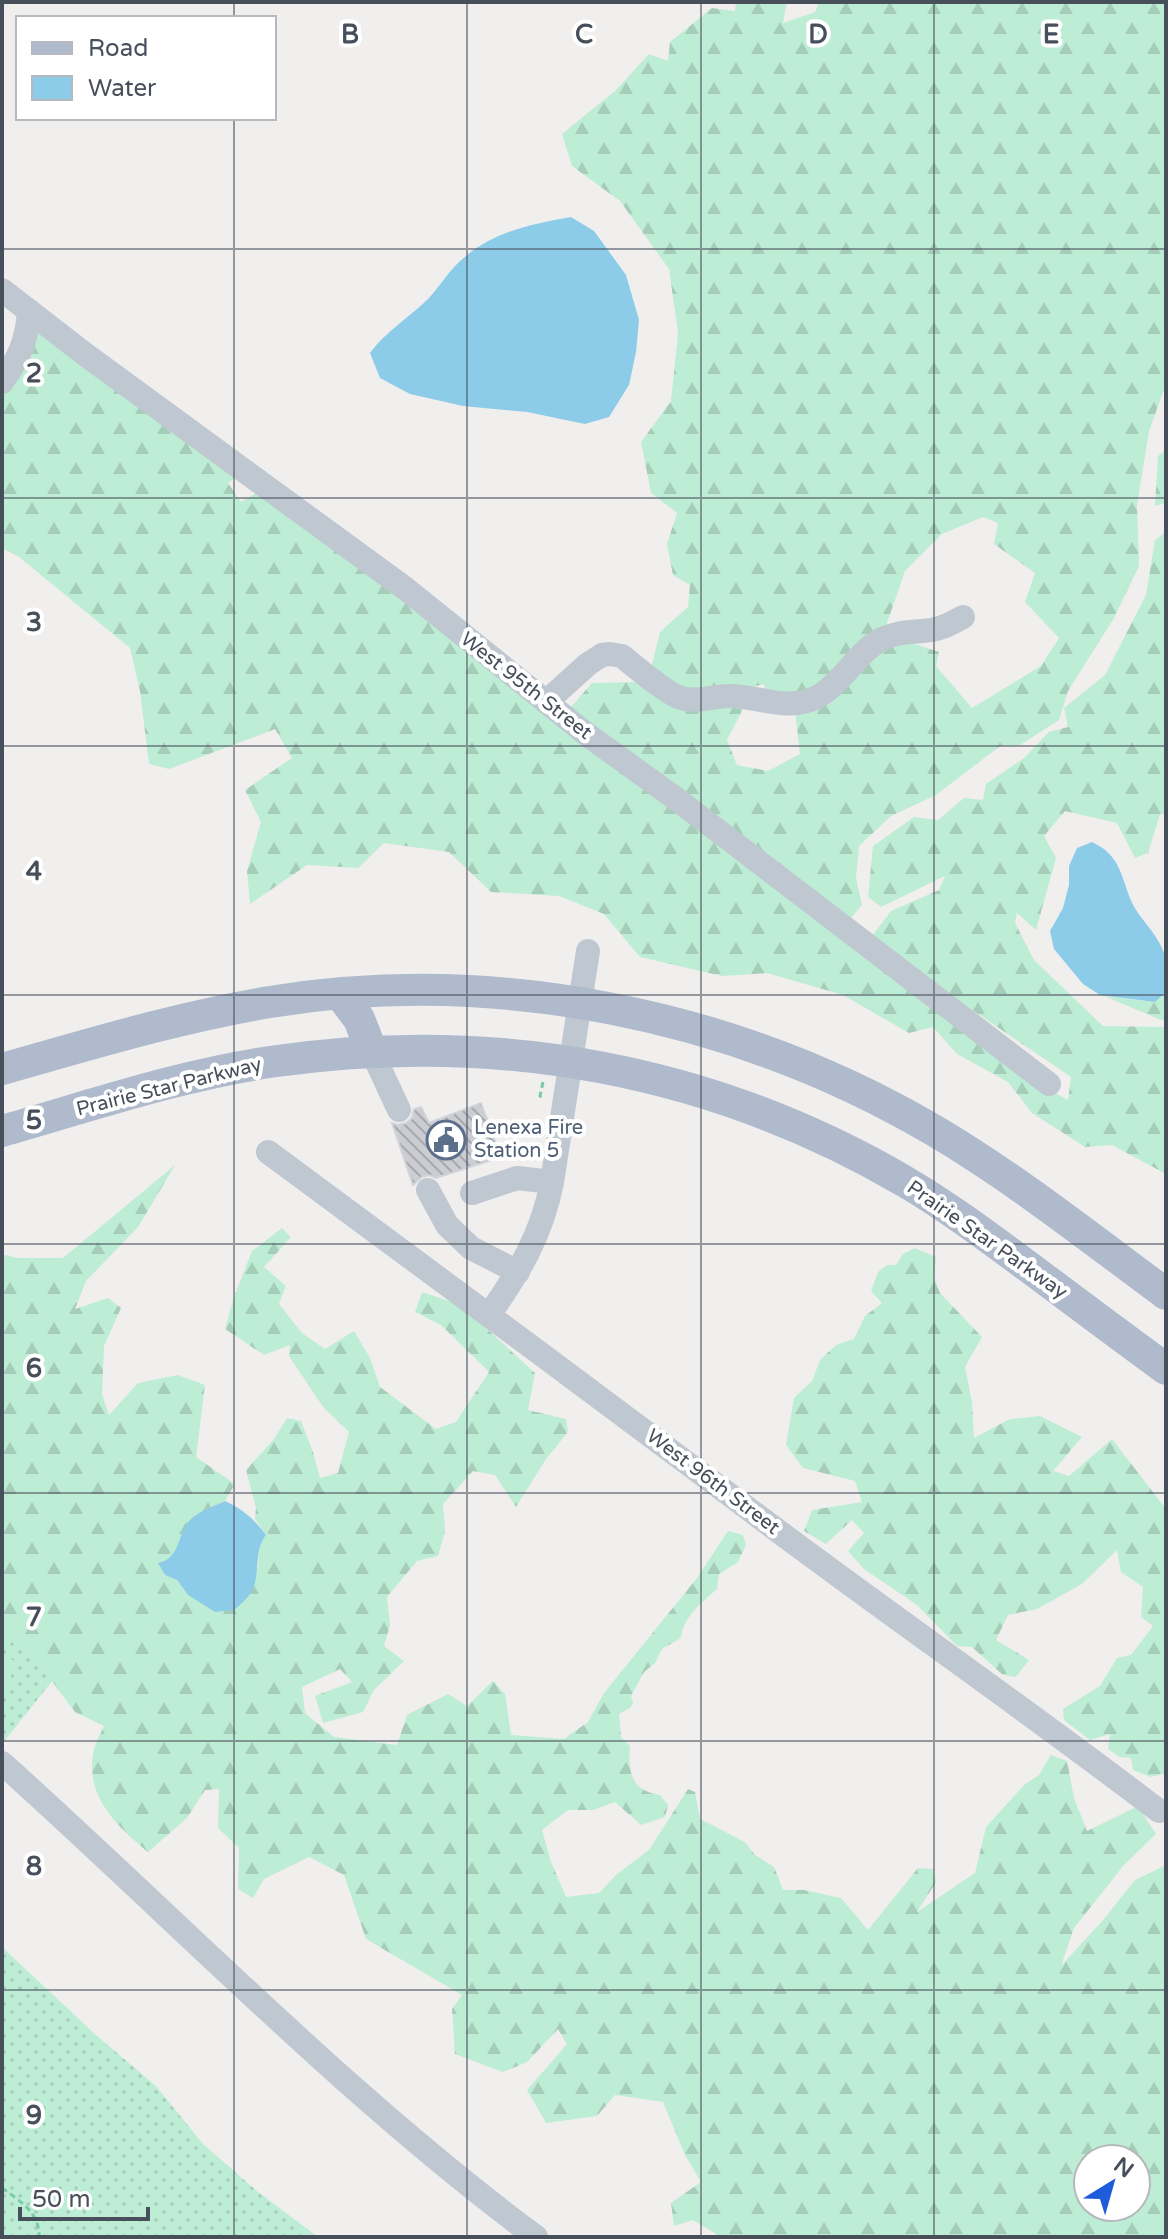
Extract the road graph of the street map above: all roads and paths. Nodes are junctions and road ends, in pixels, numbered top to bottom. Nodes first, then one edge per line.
1 (2, 290) edge
2 (29, 311) junction
3 (2, 382) edge
4 (963, 617) dead end
5 (546, 702) junction
6 (588, 951) dead end
7 (340, 994) junction
8 (580, 1002) junction
9 (372, 1052) junction
10 (571, 1062) junction
11 (2, 1069) edge
12 (1049, 1084) dead end
13 (399, 1110) dead end
14 (2, 1131) edge
15 (268, 1152) dead end
16 (552, 1182) junction
17 (428, 1190) dead end
18 (472, 1193) dead end
19 (518, 1272) junction
20 (1166, 1294) edge
21 (489, 1315) junction
22 (1166, 1369) edge
23 (2, 1763) edge
24 (1159, 1811) dead end
25 (2, 2188) edge
26 (39, 2237) edge
27 (536, 2237) edge

1 - 2 street, West 95th Street
2 - 3 street
2 - 5 street, West 95th Street
4 - 5 street
5 - 12 street, West 95th Street
6 - 8 street
7 - 8 main road
7 - 9 main road
7 - 11 main road
8 - 10 street
8 - 20 main road
9 - 10 main road, Prairie Star Parkway
9 - 13 street
9 - 14 main road, Prairie Star Parkway
10 - 16 street
10 - 22 main road, Prairie Star Parkway
15 - 21 street, West 96th Street
16 - 18 street
16 - 19 street
17 - 19 street
19 - 21 street
21 - 24 street, West 96th Street
23 - 27 street
25 - 26 path

